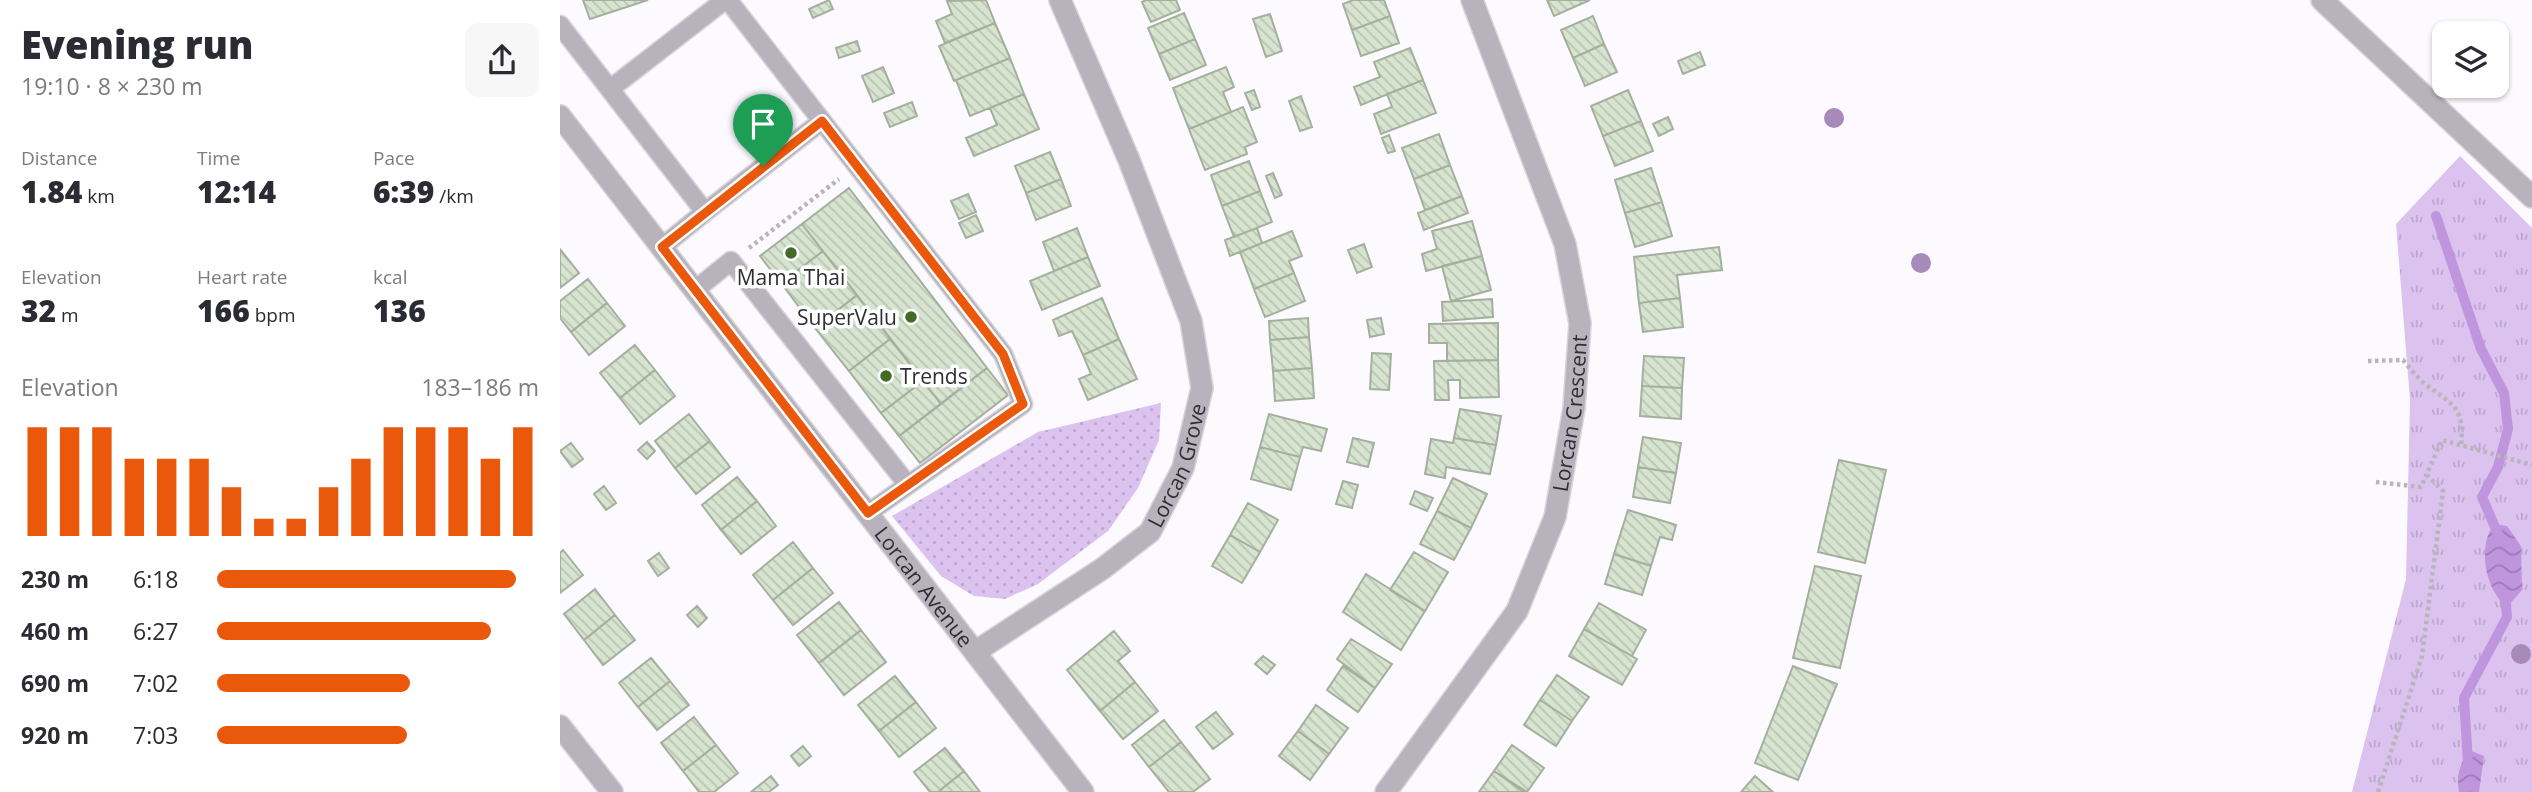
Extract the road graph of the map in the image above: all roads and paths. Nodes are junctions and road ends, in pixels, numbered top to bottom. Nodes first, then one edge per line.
1 (727, 0) edge
2 (1059, 0) edge
3 (1472, 0) edge
4 (2322, 0) edge
5 (560, 25) edge
6 (610, 89) junction
7 (560, 116) edge
8 (822, 121) junction
9 (858, 164) junction
10 (2532, 197) edge
11 (705, 212) junction
12 (662, 247) junction
13 (731, 261) junction
14 (695, 290) junction
15 (2368, 361) dead end
16 (2461, 445) junction
17 (2532, 465) edge
18 (2427, 475) junction
19 (2376, 482) dead end
20 (908, 485) junction
21 (868, 513) junction
22 (975, 652) junction
23 (560, 726) edge
24 (612, 792) edge
25 (1083, 792) edge
26 (1386, 792) edge
27 (2378, 792) edge

1 - 6 lane
1 - 8 lane
2 - 22 street, Lorcan Grove
3 - 26 street, Lorcan Crescent
4 - 10 street
5 - 6 lane
6 - 11 lane
7 - 12 street, Lorcan Avenue
8 - 9 lane
8 - 11 lane
9 - 13 path
9 - 20 lane
11 - 12 lane
12 - 14 street, Lorcan Avenue
13 - 14 lane
13 - 20 lane
14 - 21 street, Lorcan Avenue
15 - 16 path
16 - 17 path
16 - 18 path
18 - 19 path
18 - 27 path
20 - 21 lane
21 - 22 street, Lorcan Avenue
22 - 25 street, Lorcan Avenue
23 - 24 street

